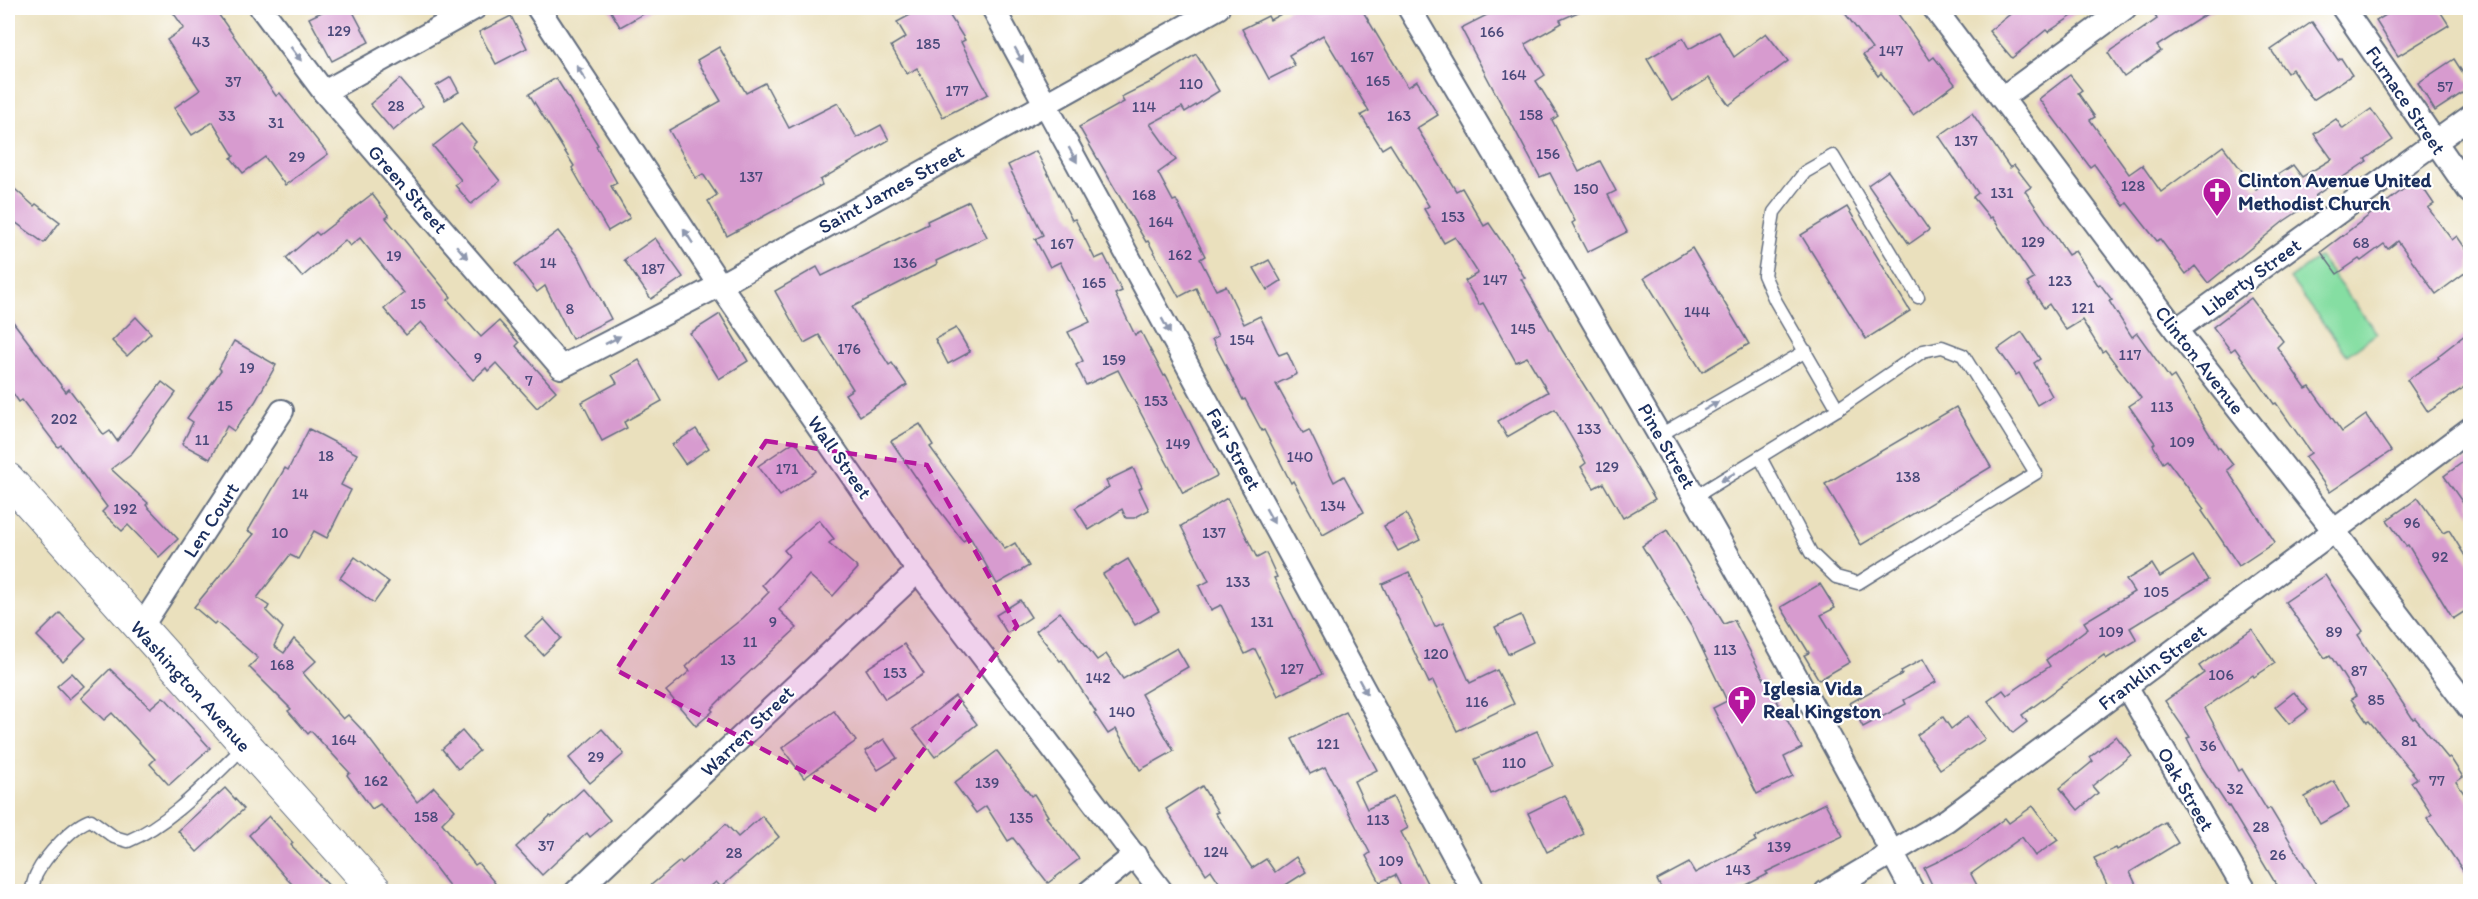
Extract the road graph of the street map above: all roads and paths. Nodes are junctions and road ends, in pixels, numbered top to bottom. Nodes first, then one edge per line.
1 (261, 8) edge
2 (475, 8) edge
3 (538, 8) edge
4 (993, 8) edge
5 (1218, 8) edge
6 (1409, 8) edge
7 (1934, 8) edge
8 (2125, 8) edge
9 (2343, 8) edge
10 (324, 92) junction
11 (2002, 98) junction
12 (1045, 103) junction
13 (2470, 117) edge
14 (2435, 143) junction
15 (2470, 192) edge
16 (720, 285) junction
17 (1918, 297) dead end
18 (2176, 330) junction
19 (1806, 351) junction
20 (561, 367) joint
21 (1838, 409) junction
22 (282, 411) dead end
23 (2470, 429) edge
24 (1660, 435) junction
25 (1760, 457) junction
26 (8, 479) edge
27 (1696, 496) junction
28 (2335, 531) junction
29 (918, 571) junction
30 (140, 629) junction
31 (2126, 686) junction
32 (2470, 710) edge
33 (245, 746) junction
34 (1893, 854) junction
35 (1135, 855) junction
36 (31, 891) edge
37 (377, 891) edge
38 (576, 891) edge
39 (1089, 891) edge
40 (1162, 891) edge
41 (1474, 891) edge
42 (1826, 891) edge
43 (1913, 891) edge
44 (2246, 891) edge

1 -> 10 street, Green Street
2 - 10 street
16 -> 3 street, Wall Street
4 -> 12 street, Fair Street
5 - 12 street, Saint James Street
6 - 24 street, Pine Street
7 - 11 street, Clinton Avenue
8 - 11 street
9 - 14 street, Furnace Street
10 -> 20 street, Green Street
11 - 18 street, Clinton Avenue
12 - 16 street, Saint James Street
12 -> 41 street, Fair Street
13 - 14 street, Liberty Street
14 - 15 street, Furnace Street
14 - 18 street, Liberty Street
20 -> 16 street, Saint James Street
16 - 29 street, Wall Street
17 - 19 lane
18 - 28 street, Clinton Avenue
19 - 21 lane
24 -> 19 lane
21 - 25 lane
21 - 25 lane
22 - 30 street, Len Court
23 - 28 street, Franklin Street
24 - 27 street, Pine Street
25 -> 27 lane
26 - 30 main road, Washington Avenue
27 - 34 street, Pine Street
28 - 31 street, Franklin Street
28 - 32 street, Clinton Avenue
29 - 35 street, Wall Street
29 - 38 street, Warren Street
30 - 33 main road, Washington Avenue
31 - 34 street, Franklin Street
31 - 44 street, Oak Street
33 - 36 lane
33 - 37 main road, Washington Avenue
34 - 42 street, Franklin Street
34 - 43 street, Pine Street
35 - 39 street
35 - 40 street, Wall Street

